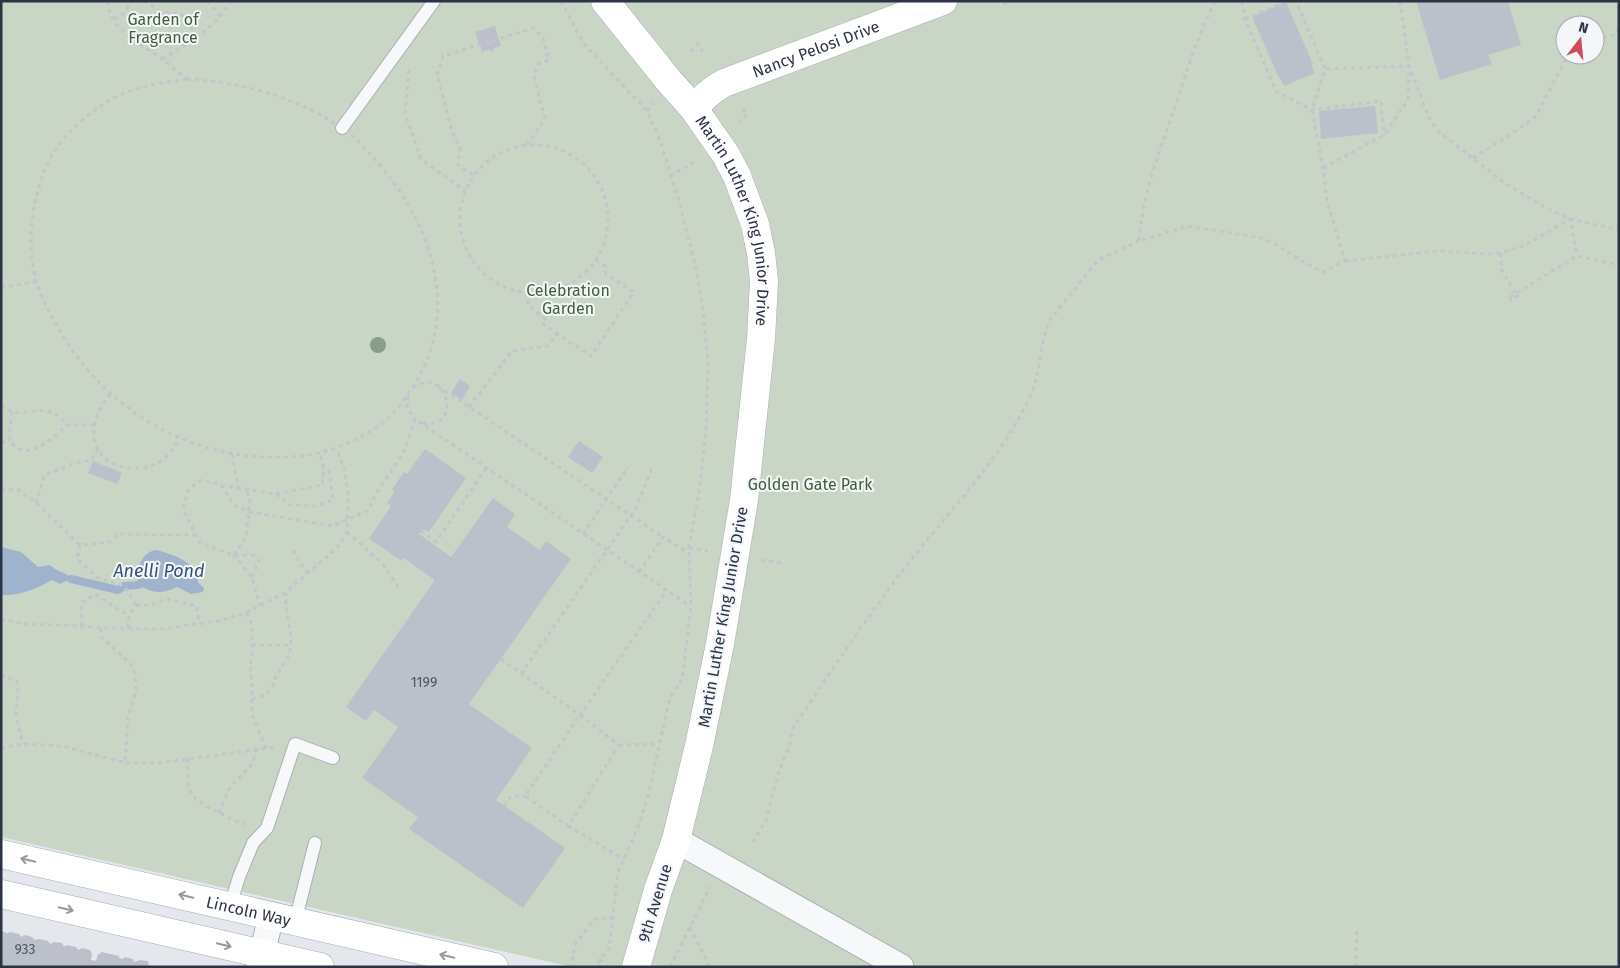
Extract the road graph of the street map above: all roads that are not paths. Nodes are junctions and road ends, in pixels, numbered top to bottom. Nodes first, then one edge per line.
1 (434, 1) edge
2 (605, 1) edge
3 (943, 1) edge
4 (694, 109) junction
5 (342, 128) road end
6 (333, 758) dead end
7 (676, 840) junction
8 (315, 843) dead end
9 (1, 854) edge
10 (1, 894) edge
11 (230, 906) junction
12 (283, 919) junction
13 (261, 960) edge
14 (320, 967) edge
15 (494, 967) edge
16 (636, 967) edge
17 (901, 967) edge

1 - 5 lane
2 - 4 street, Martin Luther King Junior Drive
3 - 4 street, Nancy Pelosi Drive
4 - 7 street, Martin Luther King Junior Drive
6 - 11 lane
7 - 16 street, 9th Avenue
7 - 17 street
8 - 12 lane
11 -> 9 street, Lincoln Way
10 -> 13 street
11 - 12 street, Lincoln Way
12 - 13 street
15 -> 12 street, Lincoln Way
13 - 14 street

